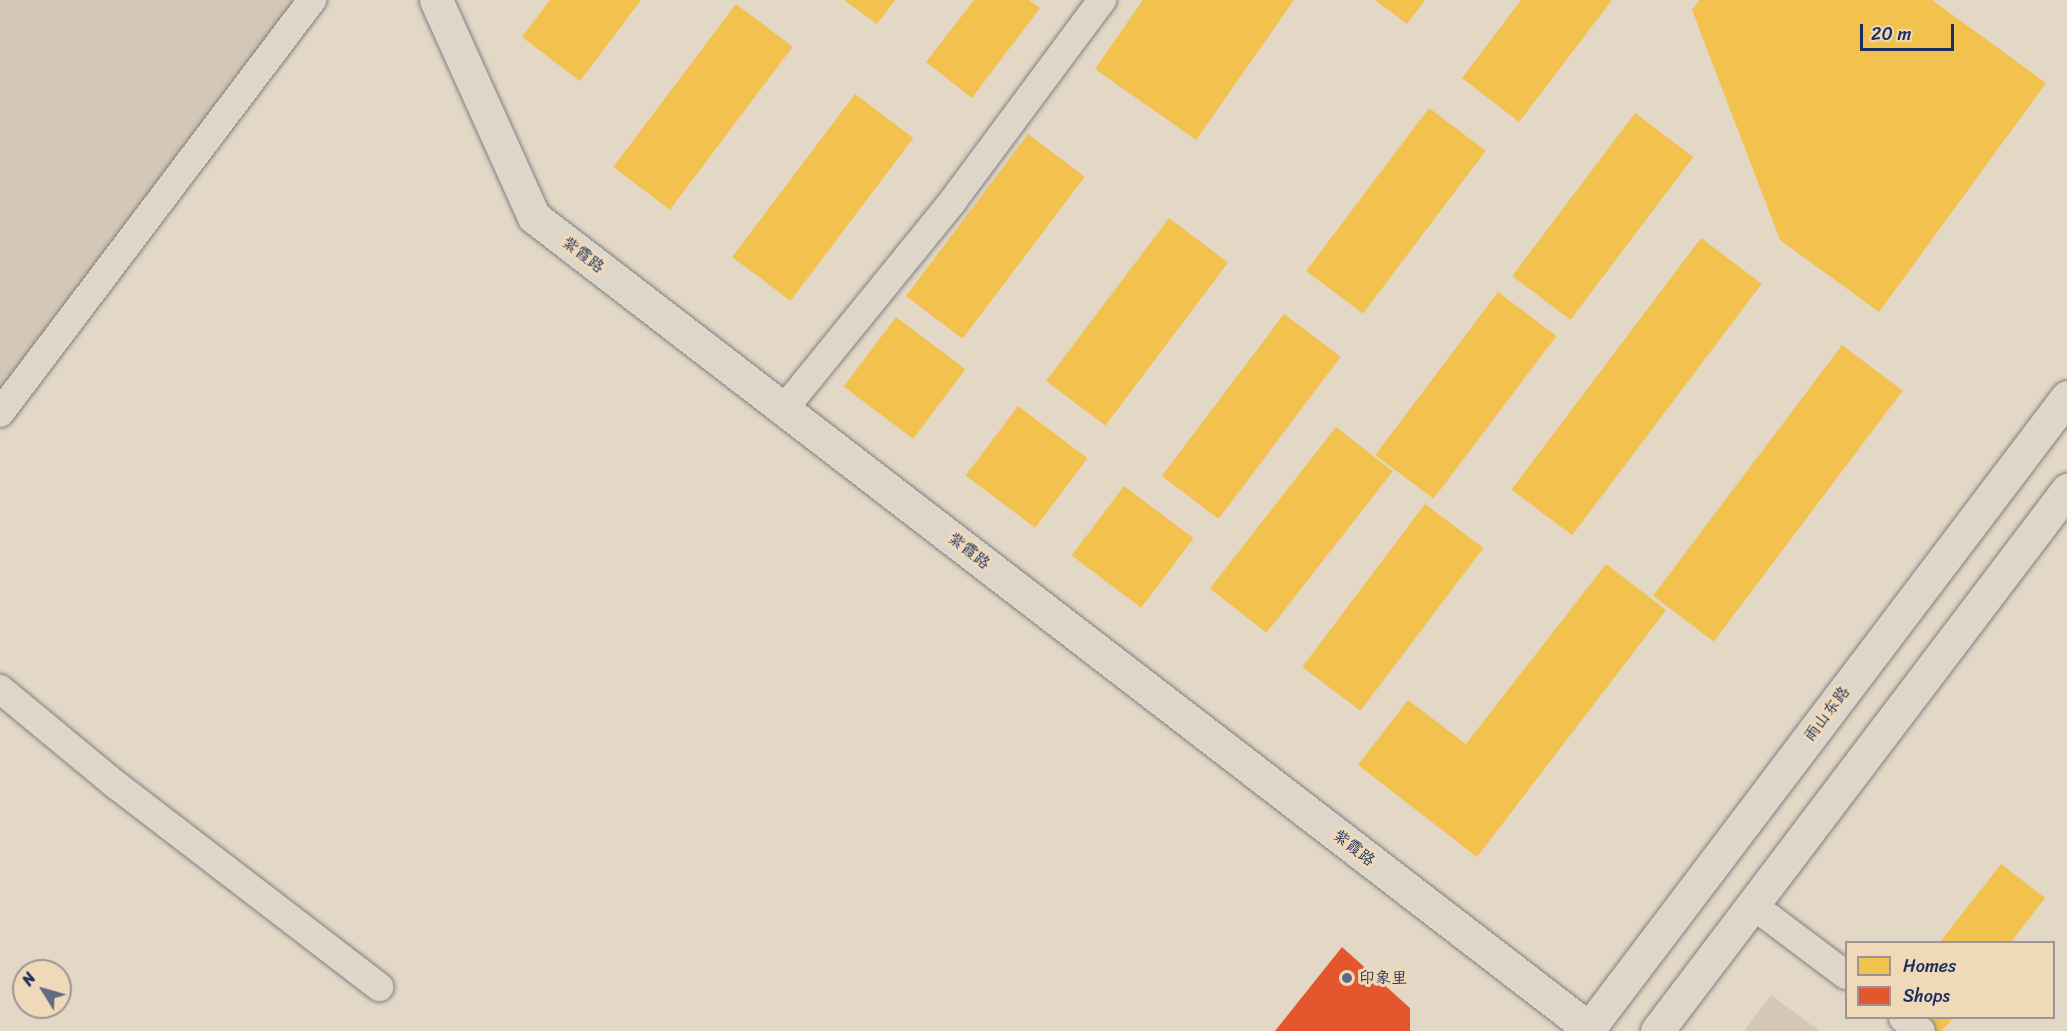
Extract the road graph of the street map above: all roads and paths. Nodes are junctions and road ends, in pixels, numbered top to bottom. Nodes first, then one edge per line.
1 (312, 0) edge
2 (436, 0) edge
3 (1102, 0) edge
4 (2067, 397) edge
5 (784, 409) junction
6 (0, 413) edge
7 (2067, 490) edge
8 (0, 689) edge
9 (1754, 906) junction
10 (1845, 974) edge
11 (380, 987) dead end
12 (1906, 1019) edge
13 (1589, 1030) edge
14 (1657, 1031) edge
15 (1922, 1031) edge

1 - 6 street
2 - 5 street, 紫霞路
3 - 5 street
4 - 13 street, 雨山东路
5 - 13 street, 紫霞路
7 - 9 street
8 - 11 street
9 - 10 street
9 - 14 street
12 - 15 street

